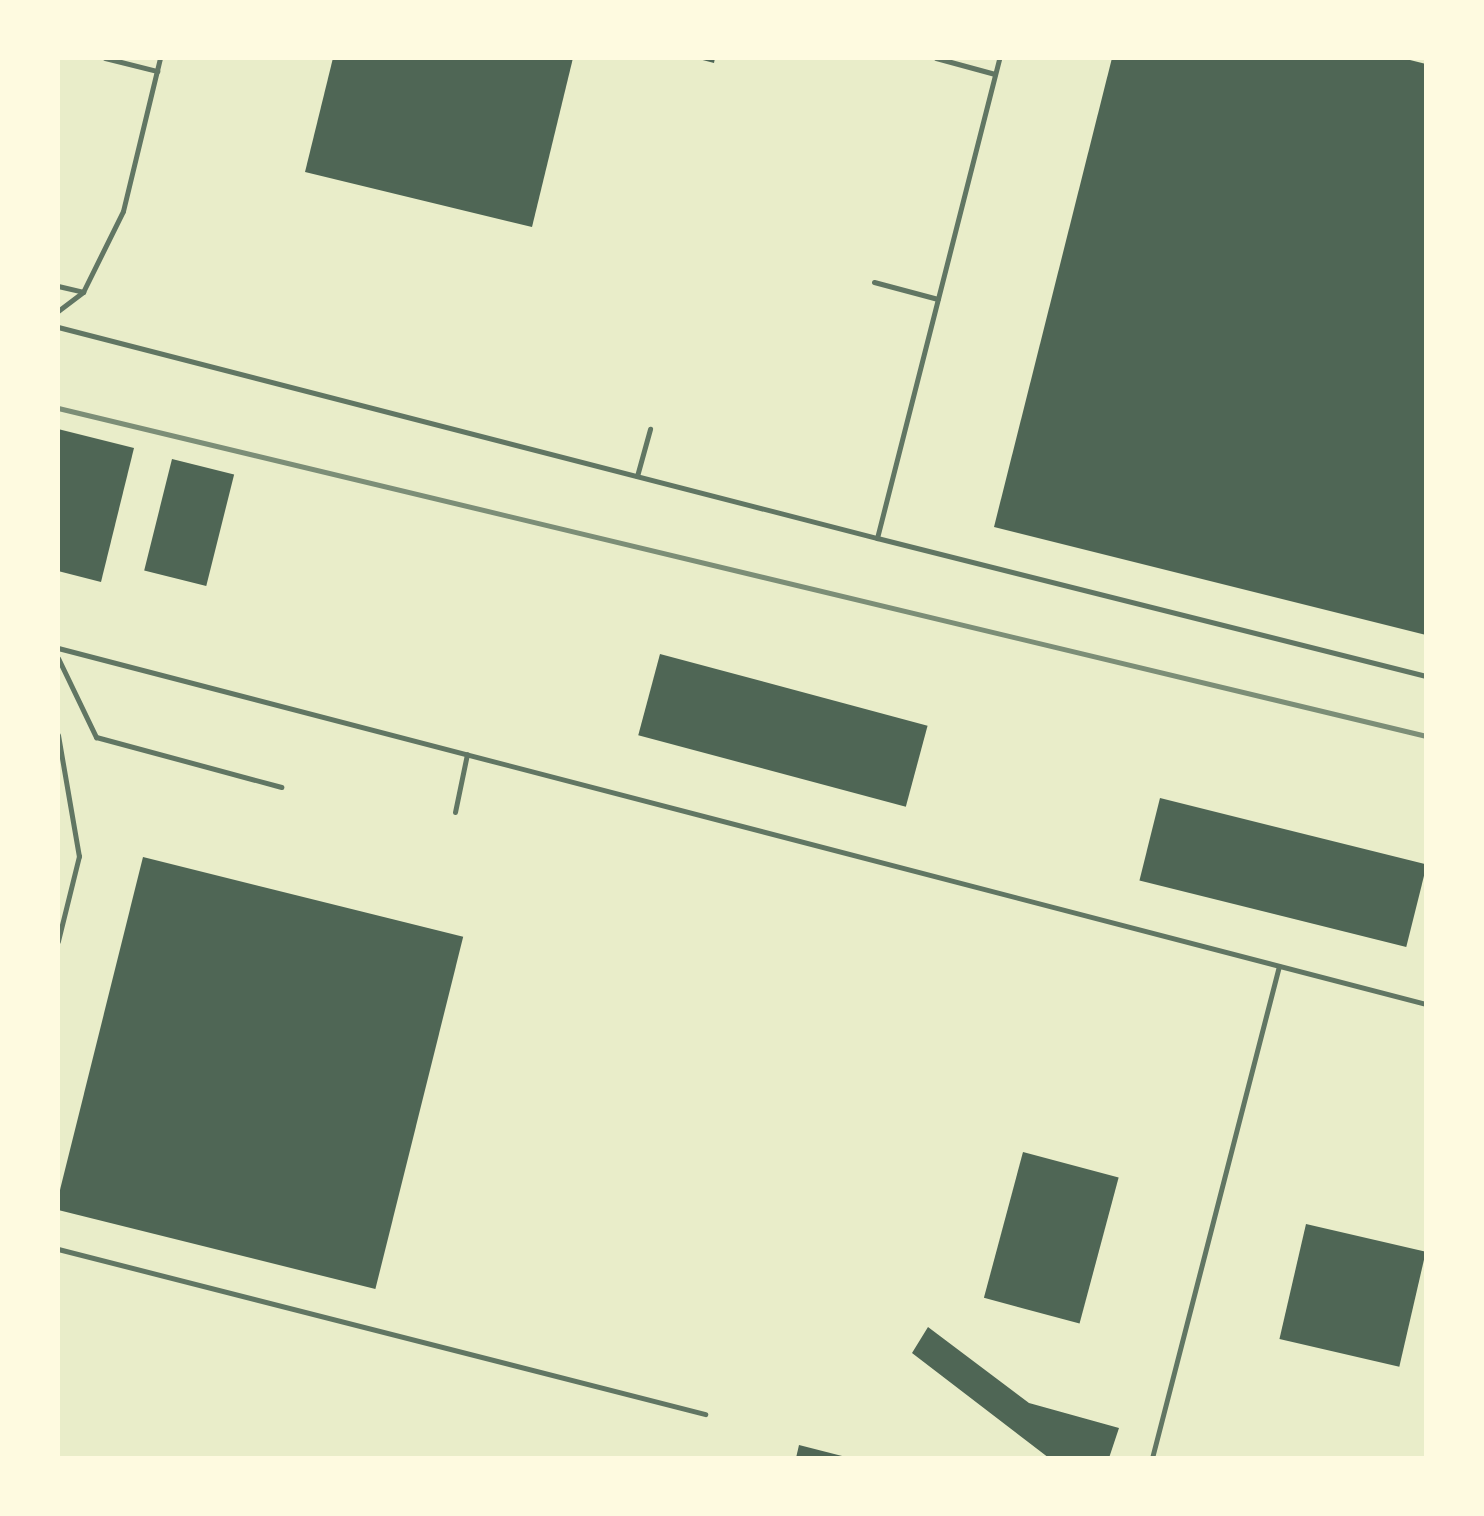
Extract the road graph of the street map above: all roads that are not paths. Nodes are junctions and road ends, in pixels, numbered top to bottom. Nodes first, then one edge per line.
1 (105, 58) edge
2 (160, 58) edge
3 (936, 58) edge
4 (999, 58) edge
5 (157, 71) junction
6 (995, 74) junction
7 (874, 282) dead end
8 (58, 286) edge
9 (83, 292) junction
10 (938, 299) junction
11 (58, 311) edge
12 (58, 327) edge
13 (650, 429) dead end
14 (638, 476) junction
15 (877, 538) junction
16 (58, 648) edge
17 (58, 658) edge
18 (1426, 676) edge
19 (58, 736) edge
20 (467, 754) junction
21 (281, 787) dead end
22 (455, 812) dead end
23 (58, 941) edge
24 (1279, 966) junction
25 (1426, 1004) edge
26 (58, 1249) edge
27 (705, 1413) dead end
28 (1152, 1458) edge

1 - 5 lane
2 - 5 lane
3 - 6 lane
4 - 6 lane
5 - 9 lane
6 - 10 lane
7 - 10 lane
8 - 9 lane
9 - 11 lane
10 - 15 lane
12 - 14 lane
13 - 14 lane
14 - 15 lane
15 - 18 lane
16 - 20 lane
17 - 21 lane
19 - 23 lane
20 - 22 lane
20 - 24 lane
24 - 25 lane
24 - 28 lane
26 - 27 lane

